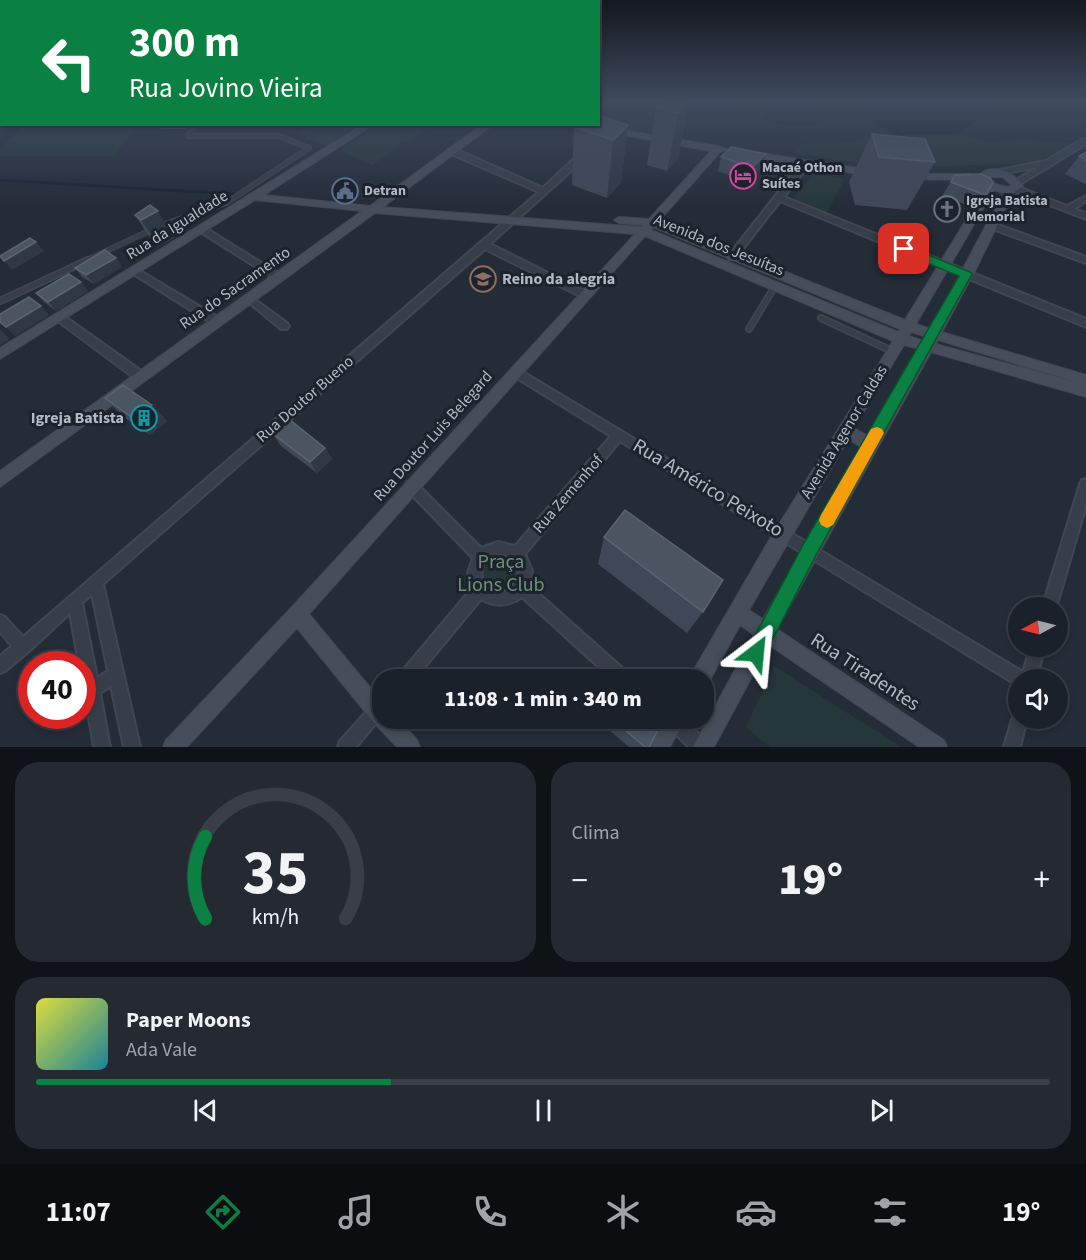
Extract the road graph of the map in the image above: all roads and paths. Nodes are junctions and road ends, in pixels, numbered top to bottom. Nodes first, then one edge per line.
1 (281, 137) edge
2 (350, 137) edge
3 (472, 137) edge
4 (596, 137) edge
5 (601, 139) junction
6 (1086, 141) edge
7 (453, 151) junction
8 (741, 153) edge
9 (1050, 162) junction
10 (806, 163) junction
11 (878, 174) edge
12 (899, 176) edge
13 (990, 178) junction
14 (1014, 188) junction
15 (544, 191) junction
16 (257, 195) junction
17 (779, 198) junction
18 (1086, 198) edge
19 (377, 206) junction
20 (1068, 209) junction
21 (1086, 216) edge
22 (515, 218) junction
23 (647, 226) junction
24 (993, 226) junction
25 (202, 229) junction
26 (484, 245) junction
27 (732, 256) junction
28 (1086, 260) edge
29 (945, 266) junction
30 (135, 271) junction
31 (966, 274) junction
32 (278, 278) junction
33 (775, 286) junction
34 (585, 295) junction
35 (250, 299) junction
36 (0, 301) edge
37 (61, 318) junction
38 (821, 318) dead end
39 (216, 321) junction
40 (1086, 323) edge
41 (284, 326) dead end
42 (749, 329) dead end
43 (901, 339) junction
44 (930, 340) junction
45 (0, 354) edge
46 (516, 372) junction
47 (140, 376) junction
48 (1086, 380) edge
49 (1086, 392) edge
50 (846, 430) junction
51 (619, 435) junction
52 (870, 445) junction
53 (0, 480) edge
54 (1086, 484) edge
55 (411, 486) junction
56 (783, 532) junction
57 (810, 549) junction
58 (517, 553) junction
59 (481, 557) junction
60 (96, 583) junction
61 (521, 587) junction
62 (480, 589) junction
63 (1052, 597) edge
64 (75, 601) junction
65 (297, 614) junction
66 (739, 614) junction
67 (0, 622) edge
68 (766, 634) junction
69 (23, 646) junction
70 (85, 651) edge
71 (0, 666) edge
72 (413, 669) edge
73 (614, 669) edge
74 (706, 669) edge
75 (1008, 671) edge
76 (116, 674) junction
77 (96, 687) edge
78 (372, 702) edge
79 (96, 713) edge
80 (372, 722) edge
81 (395, 729) edge
82 (668, 729) edge
83 (683, 729) edge
84 (1016, 729) edge
85 (102, 747) edge
86 (132, 747) edge
87 (173, 747) edge
88 (346, 747) edge
89 (411, 747) edge
90 (659, 747) edge
91 (702, 747) edge
92 (937, 747) edge
93 (1012, 747) edge

1 - 36 lane
2 - 16 street, Rua da Igualdade
3 - 7 street, Rua do Sacramento
4 - 5 street
5 - 15 street, Rua Doutor Bueno
5 - 23 street, Rua Doutor Luis Belegard
6 - 9 street
7 - 15 street
7 - 19 street, Rua do Sacramento
8 - 10 street
9 - 13 street
9 - 14 street
10 - 11 street
10 - 17 street
12 - 13 street
13 - 14 street
13 - 14 street
13 - 29 street, Avenida Agenor Caldas
14 - 20 street
14 - 24 street, Avenida Agenor Caldas
15 - 22 street, Rua Doutor Bueno
16 - 19 street, Avenida dos Jesuítas
16 - 25 street, Rua da Igualdade
17 - 27 street
17 - 29 street
18 - 20 street
19 - 22 street, Avenida dos Jesuítas
19 - 32 street, Rua do Sacramento
20 - 21 street
22 - 23 street, Avenida dos Jesuítas
22 - 26 street, Rua Doutor Bueno
23 - 27 street, Avenida dos Jesuítas
23 - 33 street, Avenida dos Jesuítas
23 - 34 street, Rua Doutor Luis Belegard
24 - 28 street
24 - 31 street, Avenida Agenor Caldas
25 - 30 street, Rua da Igualdade
25 - 32 street
26 - 34 street
26 - 60 street, Rua Doutor Bueno
27 - 43 street, Avenida dos Jesuítas
29 - 31 street
29 - 43 street, Avenida Agenor Caldas
30 - 37 street, Rua da Igualdade
30 - 39 street
31 - 40 street
31 - 44 street, Avenida Agenor Caldas
32 - 35 street, Rua do Sacramento
33 - 42 lane
33 - 43 street, Avenida dos Jesuítas
34 - 46 street, Rua Doutor Luis Belegard
35 - 39 street, Rua do Sacramento
35 - 41 street
37 - 45 street, Rua da Igualdade
37 - 47 street
38 - 43 lane
39 - 47 street, Rua do Sacramento
43 - 44 street, Avenida dos Jesuítas
43 - 50 street, Avenida Agenor Caldas
44 - 48 street, Avenida dos Jesuítas
44 - 49 street, Avenida dos Jesuítas
44 - 52 street, Avenida Agenor Caldas
46 - 51 street, Rua Américo Peixoto
46 - 55 street, Rua Doutor Luis Belegard
47 - 53 street, Rua do Sacramento
50 - 52 street
50 - 56 street, Avenida Agenor Caldas
51 - 56 street, Rua Américo Peixoto
51 - 58 street, Rua Zemenhof
52 - 57 street, Avenida Agenor Caldas
54 - 63 street
55 - 59 street
55 - 65 street, Rua Doutor Luis Belegard
56 - 57 street, Rua Américo Peixoto
56 - 66 street, Avenida Agenor Caldas
57 - 68 street, Avenida Agenor Caldas
57 - 75 street, Rua Américo Peixoto
58 - 59 street
58 - 61 street
59 - 62 street
60 - 64 street, Rua Doutor Bueno
60 - 76 street
61 - 62 street
61 - 73 street
62 - 72 street
64 - 69 street, Rua Doutor Bueno
64 - 70 street
65 - 78 street
65 - 87 street, Rua Doutor Luis Belegard
66 - 68 street, Rua Tiradentes
66 - 74 street, Avenida Agenor Caldas
67 - 69 street
68 - 91 street, Avenida Agenor Caldas
68 - 92 street, Rua Tiradentes
69 - 71 street, Rua Doutor Bueno
76 - 77 street
76 - 86 street
79 - 85 street
80 - 88 street
81 - 89 street
82 - 90 street
83 - 91 street
84 - 93 street

